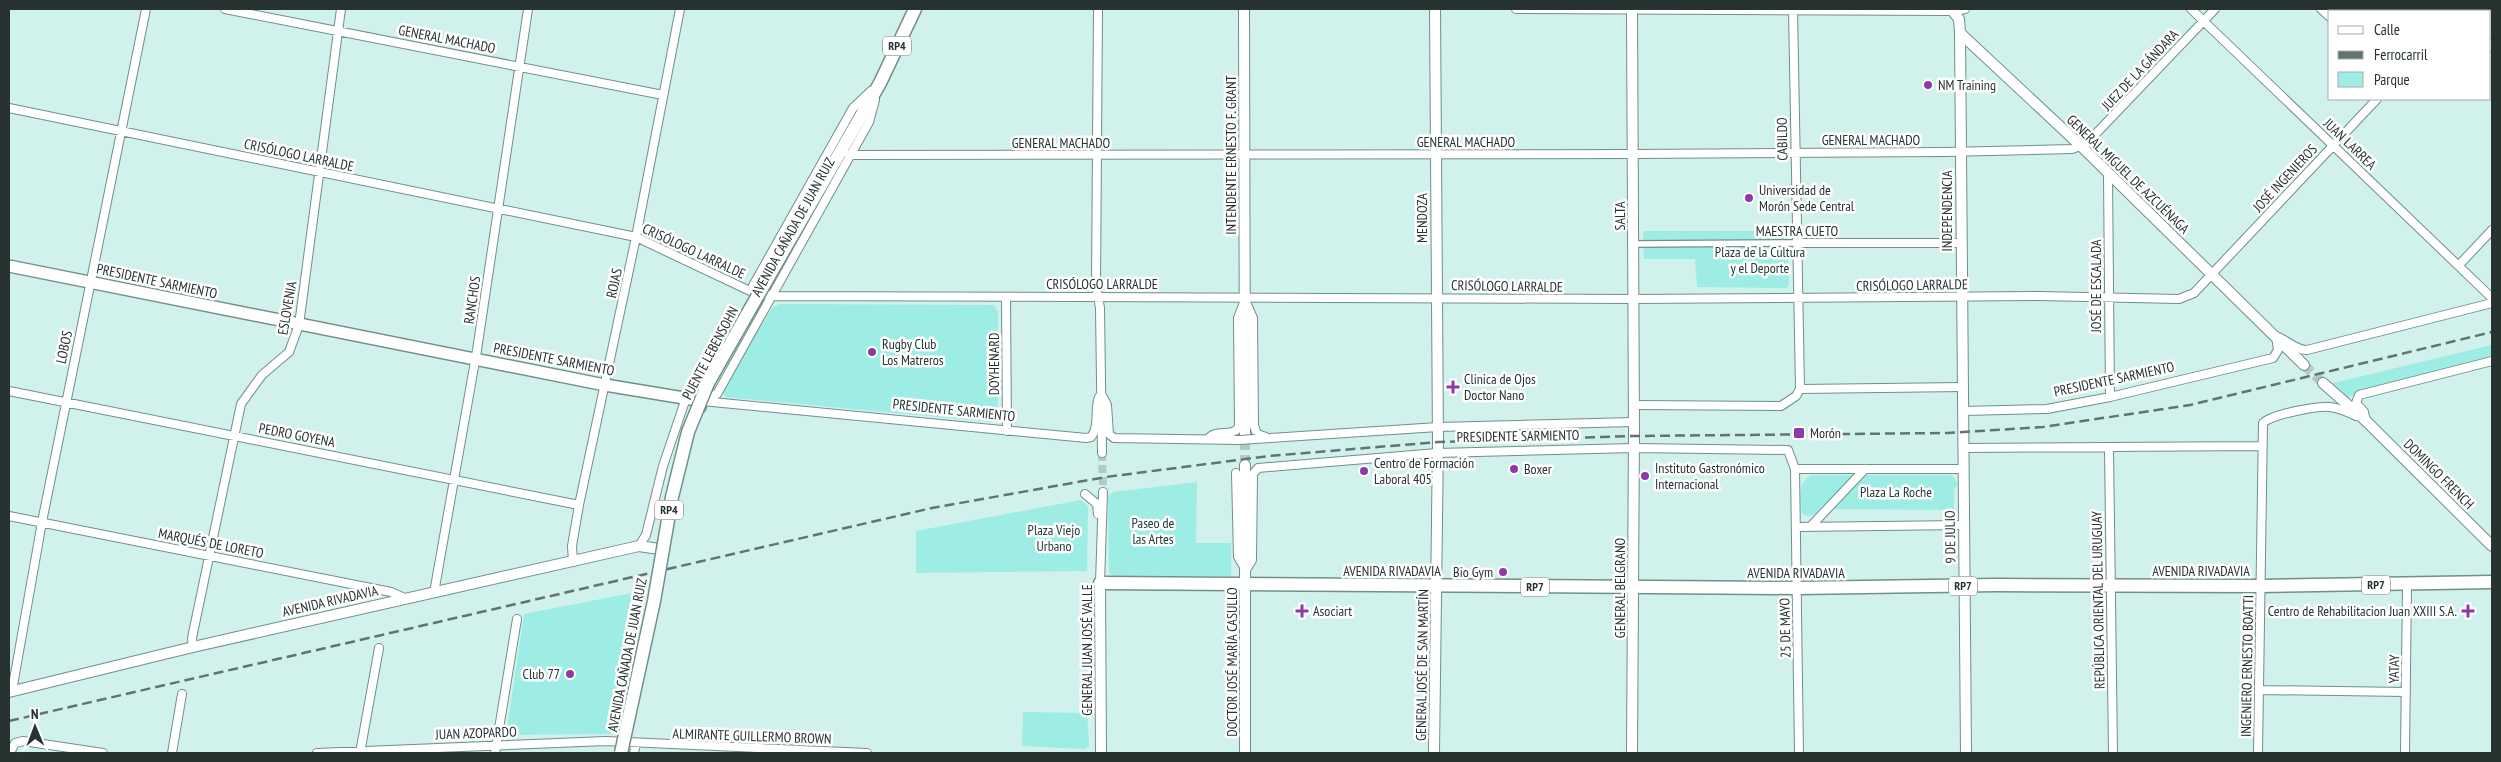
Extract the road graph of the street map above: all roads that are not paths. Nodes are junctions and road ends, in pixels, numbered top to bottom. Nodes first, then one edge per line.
1 (146, 9) edge
2 (225, 9) edge
3 (341, 9) edge
4 (528, 9) edge
5 (680, 9) edge
6 (914, 9) edge
7 (1098, 9) edge
8 (1244, 9) edge
9 (1435, 9) edge
10 (1516, 9) edge
11 (1632, 9) edge
12 (1793, 9) edge
13 (2191, 9) edge
14 (2215, 9) edge
15 (1957, 10) edge
16 (2203, 21) junction
17 (337, 31) junction
18 (1960, 33) junction
19 (519, 66) junction
20 (880, 83) junction
21 (663, 95) junction
22 (2376, 100) edge
23 (9, 108) edge
24 (865, 108) joint
25 (120, 132) junction
26 (2332, 145) junction
27 (2082, 147) junction
28 (1960, 152) junction
29 (1795, 153) junction
30 (1633, 154) junction
31 (850, 155) junction
32 (1436, 155) junction
33 (1096, 156) junction
34 (1244, 156) junction
35 (319, 172) junction
36 (2108, 175) junction
37 (497, 209) junction
38 (2492, 230) edge
39 (636, 237) junction
40 (1797, 243) junction
41 (1961, 243) junction
42 (1634, 244) junction
43 (2459, 264) junction
44 (9, 266) edge
45 (2212, 274) junction
46 (90, 282) junction
47 (752, 291) junction
48 (772, 296) junction
49 (1006, 297) junction
50 (1098, 297) junction
51 (1962, 297) junction
52 (2109, 297) junction
53 (1436, 298) junction
54 (1798, 298) junction
55 (2492, 298) edge
56 (1245, 299) junction
57 (1633, 299) junction
58 (2492, 303) edge
59 (299, 325) junction
60 (2276, 336) junction
61 (475, 360) junction
62 (2492, 361) edge
63 (2304, 365) tunnel mouth
64 (2323, 383) tunnel mouth
65 (605, 385) junction
66 (1962, 387) junction
67 (1800, 389) junction
68 (9, 391) edge
69 (1101, 393) junction
70 (2110, 397) junction
71 (686, 398) junction
72 (702, 401) junction
73 (66, 402) junction
74 (1634, 405) junction
75 (1963, 410) junction
76 (2366, 421) junction
77 (1634, 422) junction
78 (1438, 427) junction
79 (2262, 428) joint
80 (1007, 431) junction
81 (234, 435) junction
82 (1247, 438) junction
83 (1267, 438) junction
84 (1208, 439) junction
85 (2261, 446) junction
86 (2109, 447) junction
87 (1634, 448) junction
88 (1783, 448) joint
89 (1963, 448) junction
90 (1102, 453) tunnel mouth
91 (1437, 453) junction
92 (1250, 468) joint
93 (1795, 469) junction
94 (1865, 469) junction
95 (1963, 469) junction
96 (1236, 473) dead end
97 (454, 480) junction
98 (1103, 492) tunnel mouth
99 (1085, 494) dead end
100 (579, 505) junction
101 (9, 516) edge
102 (42, 522) junction
103 (1963, 525) junction
104 (1811, 526) junction
105 (1796, 527) junction
106 (639, 546) junction
107 (2492, 546) edge
108 (1101, 548) junction
109 (659, 549) junction
110 (208, 555) junction
111 (573, 562) junction
112 (1246, 570) junction
113 (2492, 582) edge
114 (1100, 583) junction
115 (1246, 585) junction
116 (2407, 585) junction
117 (1436, 586) junction
118 (1965, 586) junction
119 (2111, 586) junction
120 (2260, 586) junction
121 (1634, 588) junction
122 (1797, 588) junction
123 (434, 593) junction
124 (407, 599) junction
125 (517, 619) dead end
126 (193, 647) junction
127 (379, 648) dead end
128 (2259, 690) junction
129 (10, 692) edge
130 (2406, 692) junction
131 (182, 694) dead end
132 (496, 744) junction
133 (662, 745) junction
134 (627, 746) edge
135 (361, 752) edge
136 (816, 752) edge
137 (10, 753) edge
138 (103, 753) edge
139 (172, 753) edge
140 (317, 753) edge
141 (495, 753) edge
142 (634, 753) edge
143 (665, 753) edge
144 (867, 753) edge
145 (1101, 753) edge
146 (1245, 753) edge
147 (1434, 753) edge
148 (1632, 753) edge
149 (1799, 753) edge
150 (1966, 753) edge
151 (2113, 753) edge
152 (2258, 753) edge
153 (2405, 753) edge

1 - 25 street, LOBOS
2 - 17 street, GENERAL MACHADO
3 - 17 street, ESLOVENIA
4 - 19 street, RANCHOS
5 - 21 street, ROJAS
6 - 20 main road, AVENIDA CAÑADA DE JUAN RUIZ / RP4
7 - 33 street
8 - 34 street, INTENDENTE ERNESTO F. GRANT
9 - 32 street, MENDOZA
10 - 11 street
11 - 12 street
11 - 30 street, SALTA
12 - 15 street
12 - 29 street, CABILDO
13 - 16 street, JUAN LARREA
14 - 16 street, JUEZ DE LA GÁNDARA
15 - 18 street, INDEPENDENCIA
16 - 26 street, JUAN LARREA
16 - 27 street, JUEZ DE LA GÁNDARA
17 - 19 street, GENERAL MACHADO
17 - 35 street, ESLOVENIA
18 - 27 street, GENERAL MIGUEL DE AZCUÉNAGA
18 - 28 street, INDEPENDENCIA
19 - 21 street, GENERAL MACHADO
19 - 37 street, RANCHOS
20 - 24 main road, AVENIDA CAÑADA DE JUAN RUIZ / RP4
20 - 31 street, AVENIDA CAÑADA DE JUAN RUIZ
20 - 47 street, AVENIDA CAÑADA DE JUAN RUIZ
21 - 39 street, ROJAS
22 - 26 street, JOSÉ INGENIEROS
23 - 25 street, CRISÓLOGO LARRALDE
24 - 134 main road, PUENTE LEBENSOHN / RP4, bridge
25 - 35 street, CRISÓLOGO LARRALDE
25 - 46 street, LOBOS
26 - 43 street, JUAN LARREA
26 - 45 street, JOSÉ INGENIEROS
27 - 28 street, GENERAL MACHADO
27 - 36 street, GENERAL MIGUEL DE AZCUÉNAGA
28 - 29 street, GENERAL MACHADO
28 - 41 street, INDEPENDENCIA
29 - 30 street, GENERAL MACHADO
29 - 40 street, CABILDO
30 - 32 street, GENERAL MACHADO
30 - 42 street, SALTA
31 - 33 street, GENERAL MACHADO
31 - 48 street, AVENIDA CAÑADA DE JUAN RUIZ
32 - 34 street, GENERAL MACHADO
32 - 53 street, MENDOZA
33 - 34 street, GENERAL MACHADO
33 - 50 street
34 - 56 street, INTENDENTE ERNESTO F. GRANT
35 - 37 street, CRISÓLOGO LARRALDE
35 - 59 street, ESLOVENIA
36 - 45 street, GENERAL MIGUEL DE AZCUÉNAGA
36 - 52 street, JOSÉ DE ESCALADA
37 - 39 street, CRISÓLOGO LARRALDE
37 - 61 street, RANCHOS
38 - 43 street
39 - 47 street, CRISÓLOGO LARRALDE
39 - 65 street, ROJAS
40 - 41 street, MAESTRA CUETO
40 - 42 street, MAESTRA CUETO
40 - 54 street, CABILDO
41 - 51 street, INDEPENDENCIA
42 - 57 street, SALTA
43 - 55 street, JUAN LARREA
44 - 46 main road, PRESIDENTE SARMIENTO
45 - 52 street, CRISÓLOGO LARRALDE
45 - 60 street, GENERAL MIGUEL DE AZCUÉNAGA
46 - 59 main road, PRESIDENTE SARMIENTO
46 - 73 street, LOBOS
47 - 48 street, CRISÓLOGO LARRALDE
47 - 72 street, AVENIDA CAÑADA DE JUAN RUIZ
48 - 49 street, CRISÓLOGO LARRALDE
48 - 72 street, AVENIDA CAÑADA DE JUAN RUIZ
49 - 50 street, CRISÓLOGO LARRALDE
49 - 80 street, DOYHENARD
50 - 56 street, CRISÓLOGO LARRALDE
50 - 69 street
51 - 52 street, CRISÓLOGO LARRALDE
51 - 54 street, CRISÓLOGO LARRALDE
51 - 66 street, INDEPENDENCIA
52 - 70 street, JOSÉ DE ESCALADA
53 - 56 street, CRISÓLOGO LARRALDE
53 - 57 street, CRISÓLOGO LARRALDE
53 - 78 street, MENDOZA
54 - 57 street, CRISÓLOGO LARRALDE
54 - 67 street, CABILDO
56 - 82 street, INTENDENTE ERNESTO F. GRANT
56 - 83 street, INTENDENTE ERNESTO F. GRANT
56 - 84 street, INTENDENTE ERNESTO F. GRANT
57 - 74 street, SALTA
58 - 60 street, GENERAL MIGUEL DE AZCUÉNAGA
59 - 61 main road, PRESIDENTE SARMIENTO
59 - 81 street, ESLOVENIA
60 - 63 street, GENERAL MIGUEL DE AZCUÉNAGA
60 - 70 street, PRESIDENTE SARMIENTO
61 - 65 main road, PRESIDENTE SARMIENTO
61 - 97 street, RANCHOS
62 - 76 street, DOMINGO FRENCH
64 - 76 street, DOMINGO FRENCH
65 - 71 main road, PRESIDENTE SARMIENTO
65 - 100 street, ROJAS
66 - 67 street
66 - 75 street, INDEPENDENCIA
67 - 74 street
68 - 73 street, PEDRO GOYENA
69 - 80 street, PRESIDENTE SARMIENTO
69 - 84 street, PRESIDENTE SARMIENTO
69 - 90 street
70 - 75 street, PRESIDENTE SARMIENTO
71 - 72 main road, PRESIDENTE SARMIENTO
71 - 106 street
72 - 80 street, PRESIDENTE SARMIENTO
72 - 109 main road, AVENIDA CAÑADA DE JUAN RUIZ
73 - 81 street, PEDRO GOYENA
73 - 102 street, LOBOS
74 - 77 street, SALTA
75 - 89 street, 9 DE JULIO
76 - 79 street, DOMINGO FRENCH
76 - 107 street, DOMINGO FRENCH
77 - 78 street, PRESIDENTE SARMIENTO
77 - 87 street, GENERAL BELGRANO
78 - 83 street, PRESIDENTE SARMIENTO
78 - 91 street, GENERAL JOSÉ DE SAN MARTÍN
79 - 85 street, INGENIERO ERNESTO BOATTI
81 - 97 street, PEDRO GOYENA
81 - 110 street, ESLOVENIA
82 - 83 street, PRESIDENTE SARMIENTO
82 - 84 street, PRESIDENTE SARMIENTO
85 - 86 street
85 - 120 street, INGENIERO ERNESTO BOATTI
86 - 89 street
86 - 119 street, REPÚBLICA ORIENTAL DEL URUGUAY
87 - 88 street, PRESIDENTE SARMIENTO
87 - 91 street, PRESIDENTE SARMIENTO
87 - 121 street, GENERAL BELGRANO
88 - 93 street, 25 DE MAYO
89 - 95 street, 9 DE JULIO
91 - 92 street, PRESIDENTE SARMIENTO
91 - 117 street, GENERAL JOSÉ DE SAN MARTÍN
92 - 112 street, DOCTOR JOSÉ MARÍA CASULLO
93 - 94 street
93 - 105 street, 25 DE MAYO
94 - 95 street
94 - 104 street
95 - 103 street, 9 DE JULIO
96 - 112 street, DOCTOR JOSÉ MARÍA CASULLO
97 - 100 street, PEDRO GOYENA
97 - 123 street, RANCHOS
98 - 108 street, GENERAL JUAN JOSÉ VALLE
99 - 108 street, GENERAL JUAN JOSÉ VALLE
100 - 111 street, ROJAS
101 - 102 street, MARQUÉS DE LORETO
102 - 110 street, MARQUÉS DE LORETO
102 - 129 street, LOBOS
103 - 104 street
103 - 118 street, 9 DE JULIO
104 - 105 street
105 - 122 street, 25 DE MAYO
106 - 109 street, AVENIDA RIVADAVIA
106 - 111 street, AVENIDA RIVADAVIA
108 - 114 street, GENERAL JUAN JOSÉ VALLE
109 - 134 main road, AVENIDA CAÑADA DE JUAN RUIZ
110 - 124 street, MARQUÉS DE LORETO
110 - 126 street, ESLOVENIA
111 - 123 street, AVENIDA RIVADAVIA
112 - 115 street, DOCTOR JOSÉ MARÍA CASULLO
113 - 116 main road, AVENIDA RIVADAVIA / RP7
114 - 115 main road, AVENIDA RIVADAVIA / RP7
114 - 145 street, GENERAL JUAN JOSÉ VALLE
115 - 117 main road, AVENIDA RIVADAVIA / RP7
115 - 146 street, DOCTOR JOSÉ MARÍA CASULLO
116 - 120 main road, AVENIDA RIVADAVIA / RP7
116 - 130 street, YATAY
117 - 121 main road, AVENIDA RIVADAVIA / RP7
117 - 147 street, GENERAL JOSÉ DE SAN MARTÍN
118 - 119 main road, AVENIDA RIVADAVIA / RP7
118 - 122 main road, AVENIDA RIVADAVIA / RP7
118 - 150 street, 9 DE JULIO
119 - 120 main road, AVENIDA RIVADAVIA / RP7
119 - 151 street, REPÚBLICA ORIENTAL DEL URUGUAY
120 - 128 street, INGENIERO ERNESTO BOATTI
121 - 122 main road, AVENIDA RIVADAVIA / RP7
121 - 148 street, GENERAL BELGRANO
122 - 149 street, 25 DE MAYO
123 - 124 street, AVENIDA RIVADAVIA
124 - 126 street, AVENIDA RIVADAVIA
125 - 132 street
126 - 129 street, AVENIDA RIVADAVIA
127 - 135 street
128 - 130 street
128 - 152 street, INGENIERO ERNESTO BOATTI
130 - 153 street, YATAY
131 - 139 street
132 - 134 street, JUAN AZOPARDO
132 - 135 street, JUAN AZOPARDO
132 - 141 street
133 - 134 street, ALMIRANTE GUILLERMO BROWN
133 - 136 street, ALMIRANTE GUILLERMO BROWN
133 - 143 street
134 - 142 street
135 - 140 street, JUAN AZOPARDO
136 - 144 street, ALMIRANTE GUILLERMO BROWN
137 - 138 street

